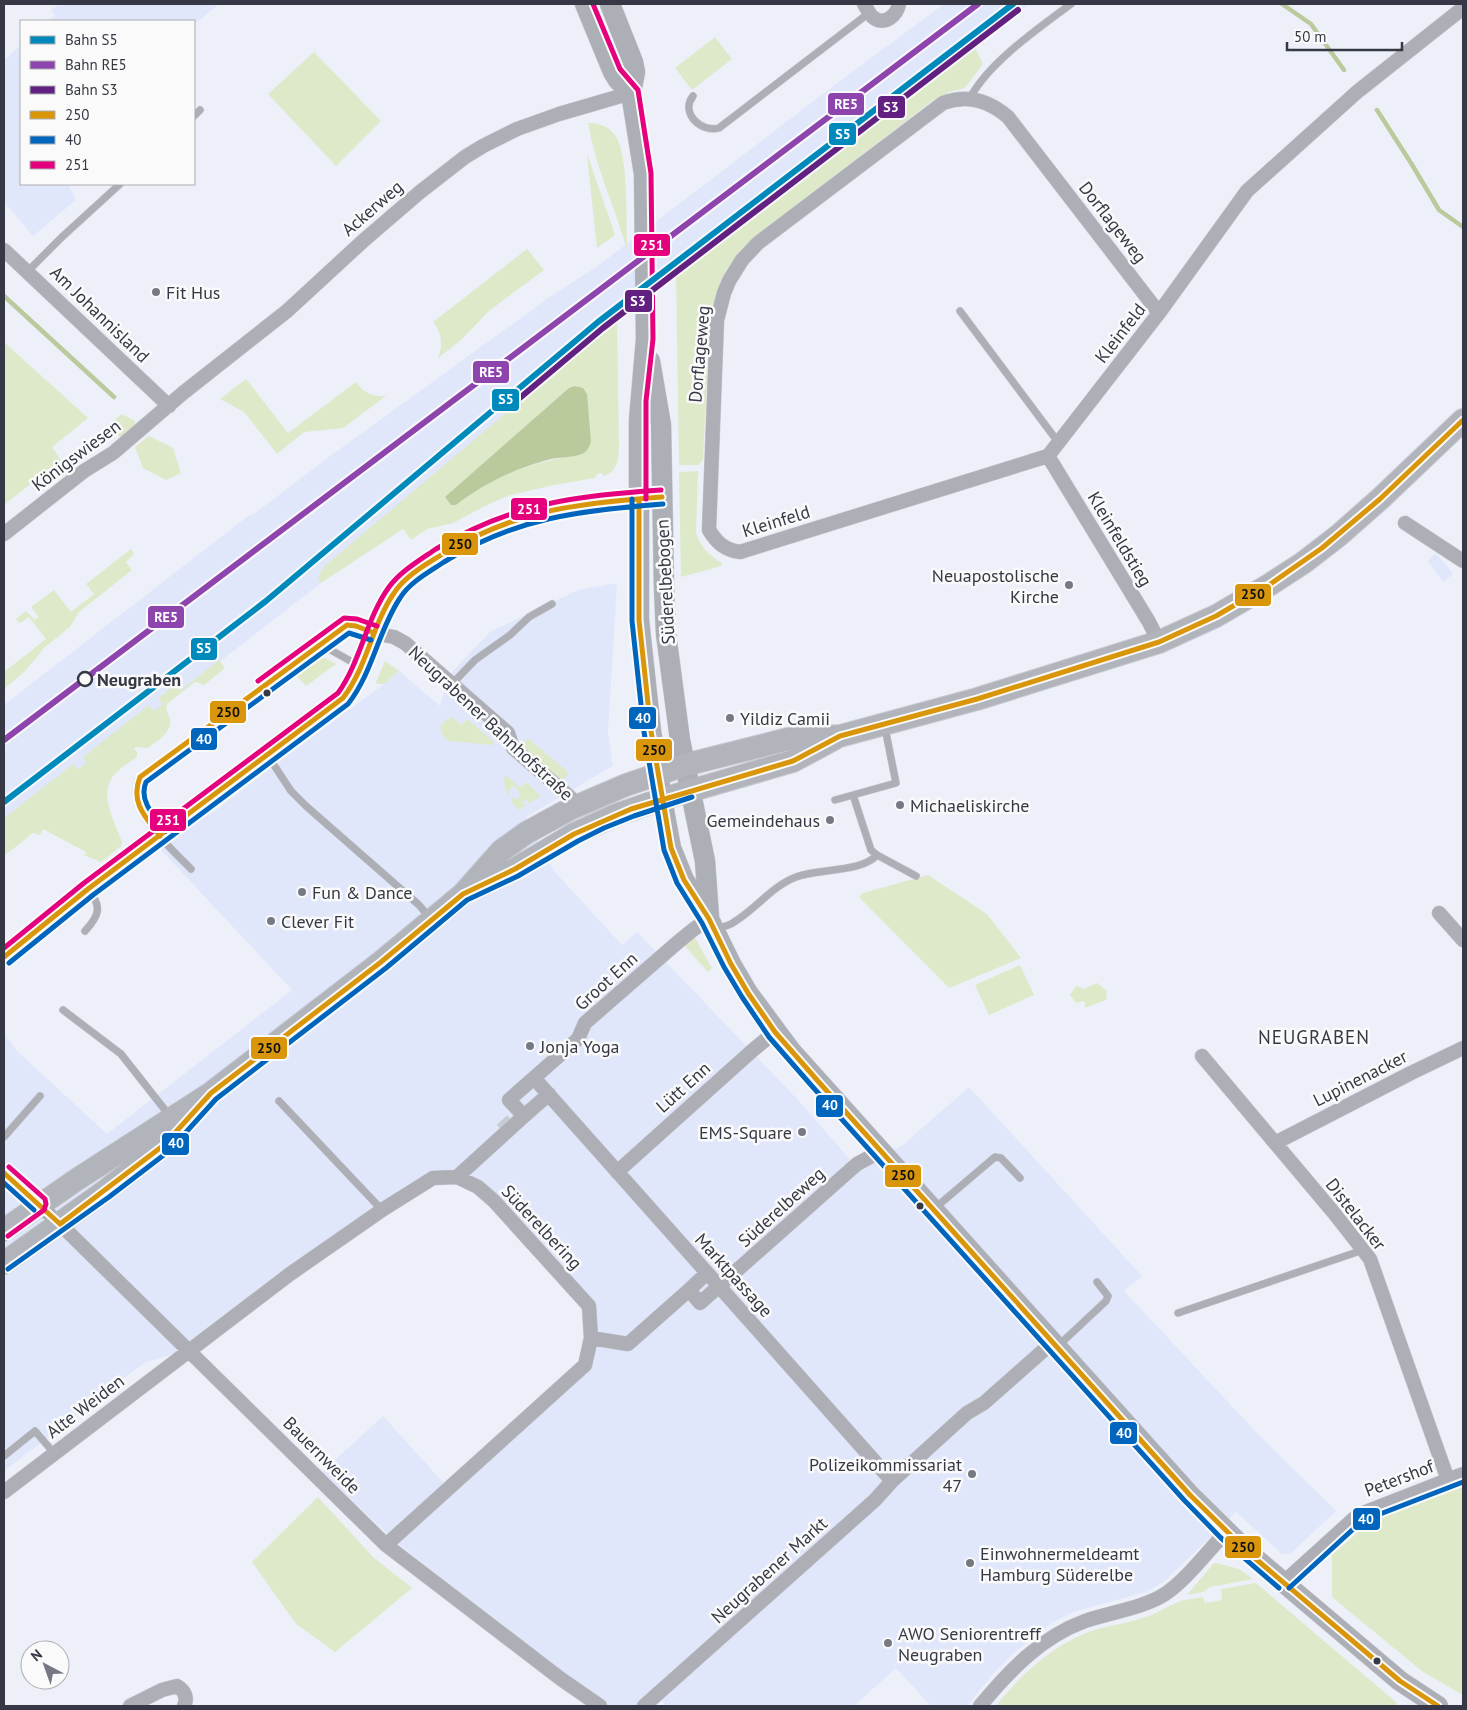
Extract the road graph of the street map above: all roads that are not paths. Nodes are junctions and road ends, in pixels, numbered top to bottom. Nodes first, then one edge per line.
1 (585, 4) edge
2 (610, 4) edge
3 (899, 4) edge
4 (1071, 4) edge
5 (867, 8) edge
6 (1463, 8) edge
7 (631, 93) junction
8 (693, 96) dead end
9 (970, 98) junction
10 (200, 110) dead end
11 (195, 115) edge
12 (119, 185) edge
13 (4, 250) edge
14 (28, 272) junction
15 (960, 311) dead end
16 (1159, 313) junction
17 (646, 339) junction
18 (169, 406) junction
19 (1463, 420) edge
20 (1058, 442) junction
21 (1048, 456) junction
22 (662, 497) junction
23 (639, 499) junction
24 (1405, 523) dead end
25 (4, 534) edge
26 (730, 550) joint
27 (1463, 561) edge
28 (552, 604) dead end
29 (374, 633) junction
30 (1158, 642) junction
31 (317, 648) junction
32 (363, 668) junction
33 (452, 684) junction
34 (884, 724) junction
35 (840, 736) junction
36 (268, 756) junction
37 (685, 765) junction
38 (658, 773) junction
39 (690, 790) junction
40 (853, 796) junction
41 (662, 799) junction
42 (834, 800) dead end
43 (579, 805) junction
44 (160, 836) junction
45 (877, 855) junction
46 (191, 870) dead end
47 (916, 876) dead end
48 (88, 889) junction
49 (463, 894) junction
50 (1439, 912) dead end
51 (432, 920) junction
52 (712, 924) junction
53 (86, 930) dead end
54 (1463, 940) edge
55 (4, 957) edge
56 (63, 1010) dead end
57 (776, 1032) junction
58 (1463, 1048) edge
59 (1202, 1056) dead end
60 (534, 1078) junction
61 (211, 1093) junction
62 (549, 1094) junction
63 (40, 1096) dead end
64 (279, 1100) dead end
65 (524, 1116) junction
66 (171, 1118) junction
67 (4, 1137) edge
68 (1275, 1143) junction
69 (880, 1151) junction
70 (617, 1172) junction
71 (4, 1173) edge
72 (457, 1177) junction
73 (1020, 1178) dead end
74 (39, 1204) junction
75 (382, 1210) junction
76 (933, 1210) junction
77 (60, 1224) junction
78 (4, 1230) edge
79 (1364, 1249) junction
80 (4, 1263) edge
81 (707, 1273) junction
82 (1097, 1282) dead end
83 (719, 1286) junction
84 (689, 1290) junction
85 (1178, 1313) dead end
86 (591, 1338) junction
87 (1055, 1344) junction
88 (189, 1350) junction
89 (54, 1454) junction
90 (4, 1456) edge
91 (1463, 1474) edge
92 (1448, 1480) junction
93 (892, 1481) junction
94 (4, 1492) edge
95 (1226, 1532) junction
96 (386, 1545) junction
97 (1284, 1582) junction
98 (1430, 1704) edge
99 (130, 1706) edge
100 (184, 1706) edge
101 (600, 1706) edge
102 (644, 1706) edge
103 (980, 1706) edge

1 - 7 main road
2 - 7 main road, Süderelbebogen
3 - 5 street
4 - 9 lane
5 - 8 lane
6 - 16 street, Kleinfeld
7 - 17 main road, Süderelbebogen
7 - 18 street, Ackerweg
9 - 16 street, Dorflageweg
9 - 26 street, Dorflageweg
10 - 11 lane
12 - 14 lane
13 - 14 street, Am Johannisland
14 - 18 street, Am Johannisland
15 - 20 lane
16 - 20 street, Kleinfeld
17 - 22 main road, Süderelbebogen
17 - 23 main road, Süderelbebogen
18 - 25 street, Königswiesen
19 - 30 main road
20 - 21 street, Kleinfeld
21 - 26 street, Kleinfeld
21 - 30 street, Kleinfeldstieg
22 - 23 street
22 - 37 main road, Süderelbebogen
23 - 29 street
23 - 38 main road, Süderelbebogen
24 - 27 street
28 - 33 lane
29 - 31 lane
29 - 32 street
29 - 33 street, Neugrabener Bahnhofstraße
30 - 34 main road
31 - 32 lane
31 - 44 lane
32 - 36 street
33 - 43 street, Neugrabener Bahnhofstraße
34 - 35 main road
34 - 40 lane
35 - 37 main road
35 - 39 main road
36 - 44 street
36 - 51 lane
37 - 38 main road
37 - 39 main road, Süderelbebogen
38 - 41 main road, Süderelbebogen
38 - 43 main road
39 - 41 main road
39 - 52 main road
40 - 42 lane
40 - 45 lane
41 - 49 main road
41 - 52 main road
43 - 49 main road
44 - 46 lane
44 - 48 street
45 - 47 lane
45 - 52 lane
48 - 53 lane
48 - 55 street
49 - 51 main road
50 - 54 street
51 - 61 main road
52 - 57 main road
52 - 60 street, Groot Enn
56 - 66 lane
57 - 69 main road
57 - 70 street, Lütt Enn
58 - 68 street, Lupinenacker
59 - 68 street, Distelacker
60 - 62 street
60 - 65 street, Groot Enn
61 - 66 main road
61 - 77 main road
62 - 65 street
62 - 70 street, Marktpassage
63 - 67 lane
64 - 75 lane
65 - 72 street
66 - 74 main road
68 - 79 street, Distelacker
69 - 76 main road
69 - 83 street, Süderelbeweg
70 - 81 street, Marktpassage
71 - 74 street, Bauernweide
72 - 75 street
72 - 86 street, Süderelbering
73 - 76 lane
74 - 77 street, Bauernweide
74 - 78 main road
75 - 88 street
76 - 87 main road
77 - 80 main road
77 - 88 street, Bauernweide
79 - 85 lane
79 - 92 street, Distelacker
81 - 83 street, Marktpassage
81 - 84 street
82 - 87 lane
83 - 84 street, Süderelbeweg
83 - 93 street, Marktpassage
84 - 86 street
86 - 96 street, Süderelbering
87 - 93 street, Neugrabener Markt
87 - 95 main road
88 - 89 street, Alte Weiden
88 - 96 street, Bauernweide
89 - 90 lane
89 - 94 street, Alte Weiden
91 - 92 street, Petershof
92 - 97 street, Petershof
93 - 102 street, Neugrabener Markt
95 - 97 main road
95 - 103 street
96 - 101 street, Bauernweide
97 - 98 main road
99 - 100 street

